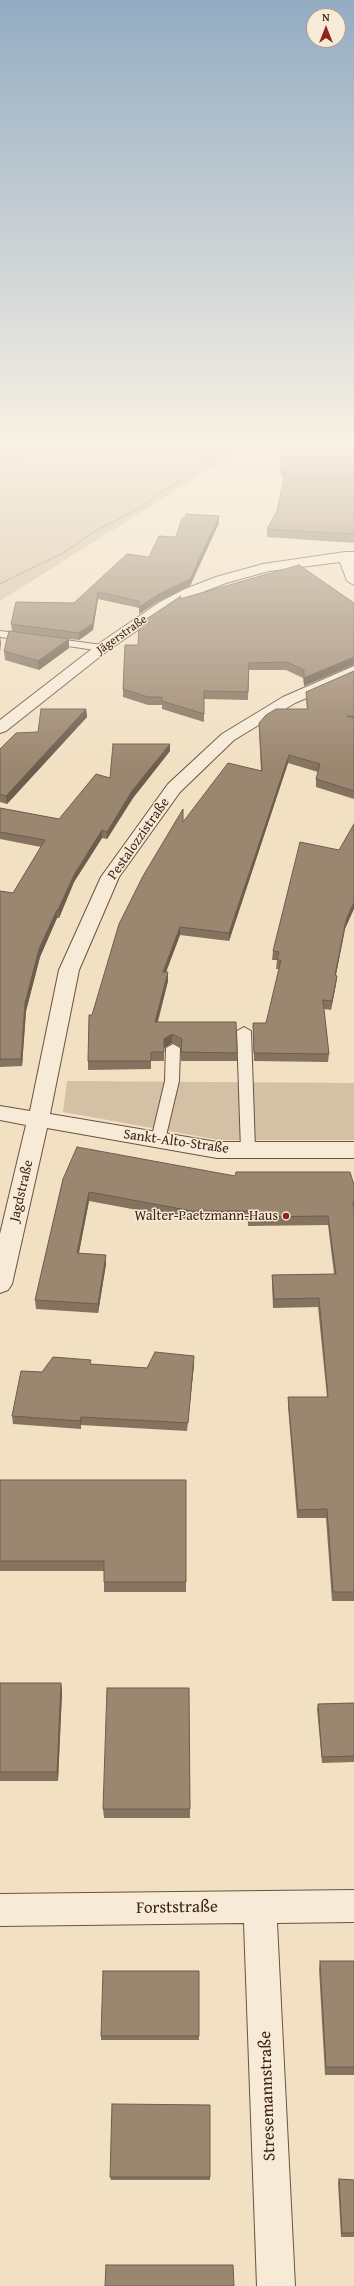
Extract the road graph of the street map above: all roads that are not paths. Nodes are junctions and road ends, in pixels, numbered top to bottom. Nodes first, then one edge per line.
1 (349, 556) edge
2 (354, 581) edge
3 (0, 634) edge
4 (102, 648) junction
5 (354, 671) edge
6 (0, 728) edge
7 (244, 1031) dead end
8 (172, 1048) dead end
9 (0, 1113) edge
10 (38, 1120) junction
11 (158, 1140) junction
12 (248, 1150) junction
13 (354, 1150) edge
14 (0, 1284) edge
15 (354, 1906) edge
16 (260, 1907) junction
17 (0, 1910) edge
18 (276, 2286) edge

1 - 2 street
1 - 4 street, Jägerstraße
3 - 4 lane
4 - 6 street, Jägerstraße
5 - 10 street, Pestalozzistraße
7 - 12 lane
8 - 11 lane
9 - 10 street, Sankt-Alto-Straße
10 - 11 street, Sankt-Alto-Straße
10 - 14 street, Jagdstraße
11 - 12 street, Sankt-Alto-Straße
12 - 13 street, Sankt-Alto-Straße
15 - 16 street, Forststraße
16 - 17 street, Forststraße
16 - 18 street, Stresemannstraße

